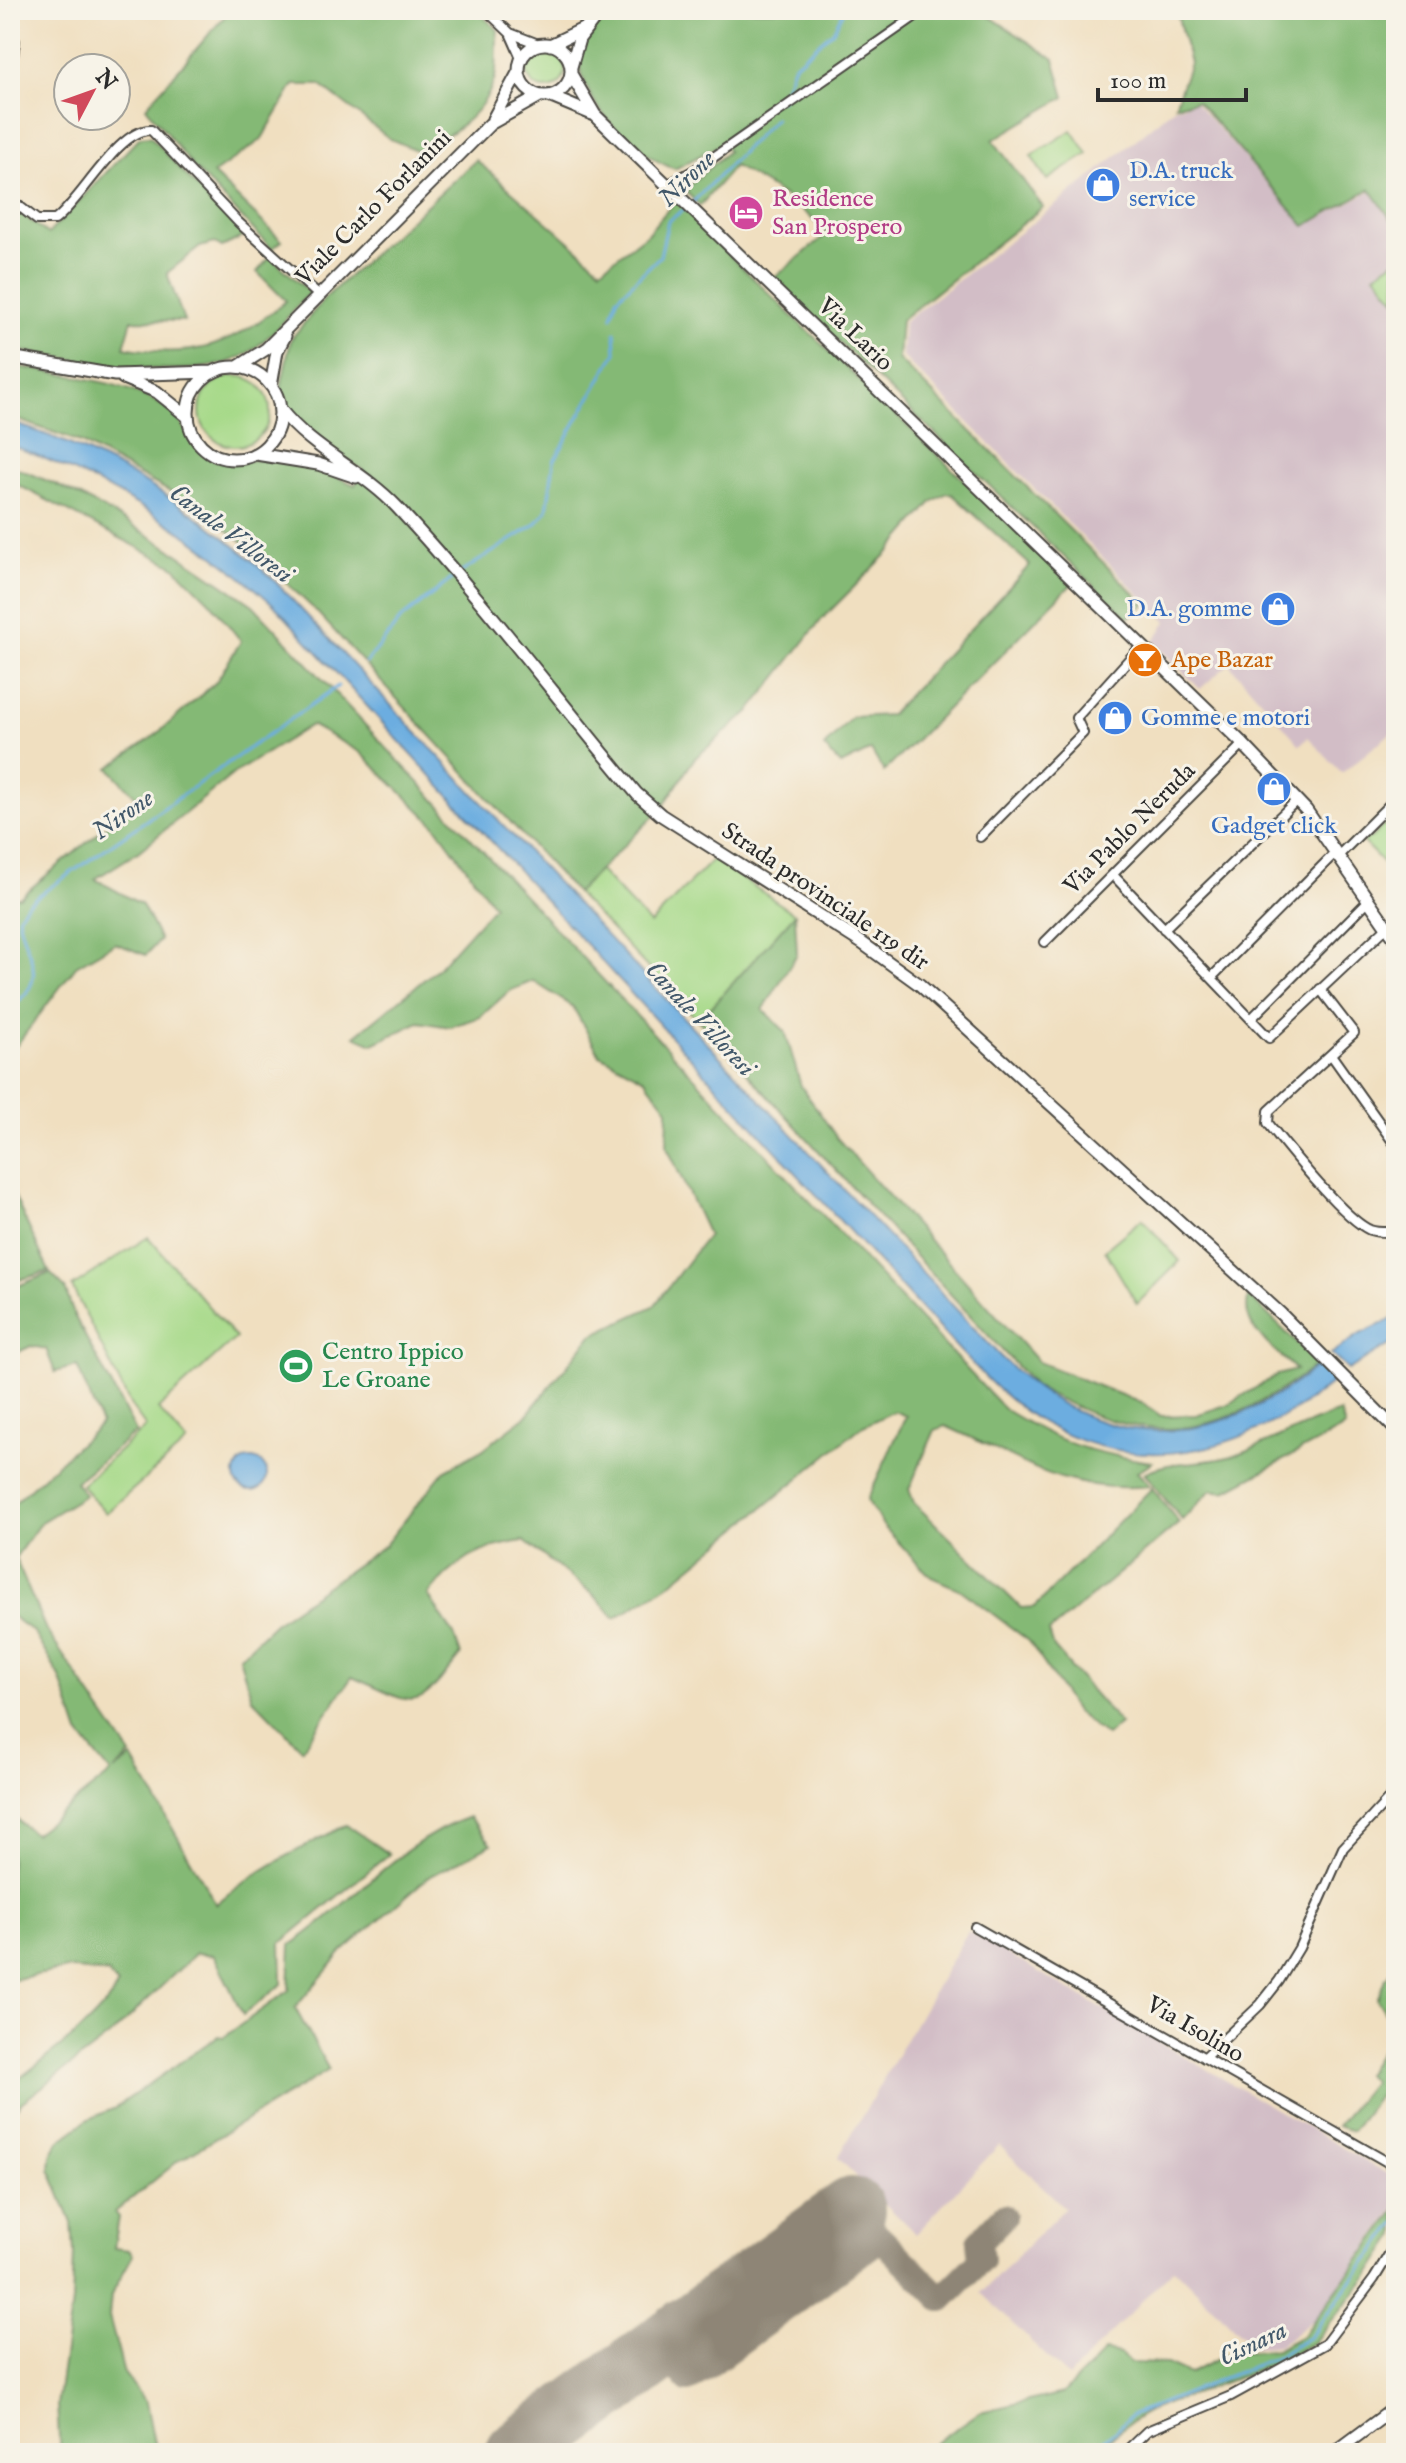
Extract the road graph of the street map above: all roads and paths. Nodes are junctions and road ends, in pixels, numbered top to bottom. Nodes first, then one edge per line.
1 (486, 10) edge
2 (601, 10) edge
3 (924, 10) edge
4 (586, 27) junction
5 (510, 33) junction
6 (15, 41) dead end
7 (545, 45) junction
8 (520, 65) junction
9 (571, 71) junction
10 (10, 79) edge
11 (544, 96) junction
12 (595, 115) junction
13 (490, 124) junction
14 (669, 184) junction
15 (10, 199) edge
16 (317, 294) junction
17 (291, 324) junction
18 (10, 357) edge
19 (238, 367) junction
20 (213, 372) junction
21 (115, 375) junction
22 (271, 386) junction
23 (280, 409) junction
24 (188, 417) junction
25 (256, 454) junction
26 (360, 478) junction
27 (1142, 645) junction
28 (1243, 744) junction
29 (1396, 798) edge
30 (1297, 800) junction
31 (980, 837) dead end
32 (1337, 854) junction
33 (1113, 875) junction
34 (1369, 900) junction
35 (1387, 927) junction
36 (1164, 929) junction
37 (1396, 940) edge
38 (1045, 942) dead end
39 (1212, 977) junction
40 (1320, 989) junction
41 (1251, 1019) junction
42 (1332, 1056) junction
43 (1396, 1146) edge
44 (1396, 1232) edge
45 (1396, 1430) edge
46 (1396, 1791) edge
47 (975, 1927) dead end
48 (1204, 2058) junction
49 (1396, 2167) edge
50 (1396, 2243) edge
51 (1396, 2407) edge
52 (1124, 2453) edge
53 (1334, 2453) edge

1 - 5 street
2 - 4 street
3 - 14 street
4 - 7 street
4 - 9 street
5 - 7 street
5 - 8 street
6 - 10 street
7 - 8 street
7 - 9 street
8 - 11 street
8 - 13 street, Viale Carlo Forlanini
9 - 11 street
9 - 12 street, Via Lario
11 - 12 street, Via Lario
11 - 13 street, Viale Carlo Forlanini
12 - 14 street, Via Lario
13 - 16 street, Viale Carlo Forlanini
14 - 27 street, Via Lario
15 - 16 street
16 - 17 street, Viale Carlo Forlanini
17 - 19 street, Viale Carlo Forlanini
17 - 22 street, Viale Carlo Forlanini
18 - 21 street
19 - 20 street
19 - 22 street
20 - 21 street
20 - 24 street
21 - 24 street
22 - 23 street
23 - 25 street
23 - 26 street, Strada provinciale 119 dir
24 - 25 street
25 - 26 street, Strada provinciale 119 dir
26 - 45 street, Strada provinciale 119 dir
27 - 28 street, Via Lario
27 - 31 street
28 - 30 street, Via Lario
28 - 33 street, Via Pablo Neruda
29 - 32 street
30 - 32 street, Via Lario
30 - 36 street
32 - 34 street, Via Lario
32 - 39 street
33 - 36 street
33 - 38 street, Via Pablo Neruda
34 - 35 street, Via Lario
34 - 41 street
35 - 37 street, Via Lario
35 - 40 street
36 - 39 street
39 - 41 street
40 - 41 street
40 - 42 street
42 - 43 street
42 - 44 street
46 - 48 street
47 - 48 street, Via Isolino
48 - 49 street, Via Isolino
50 - 52 street
51 - 53 street

